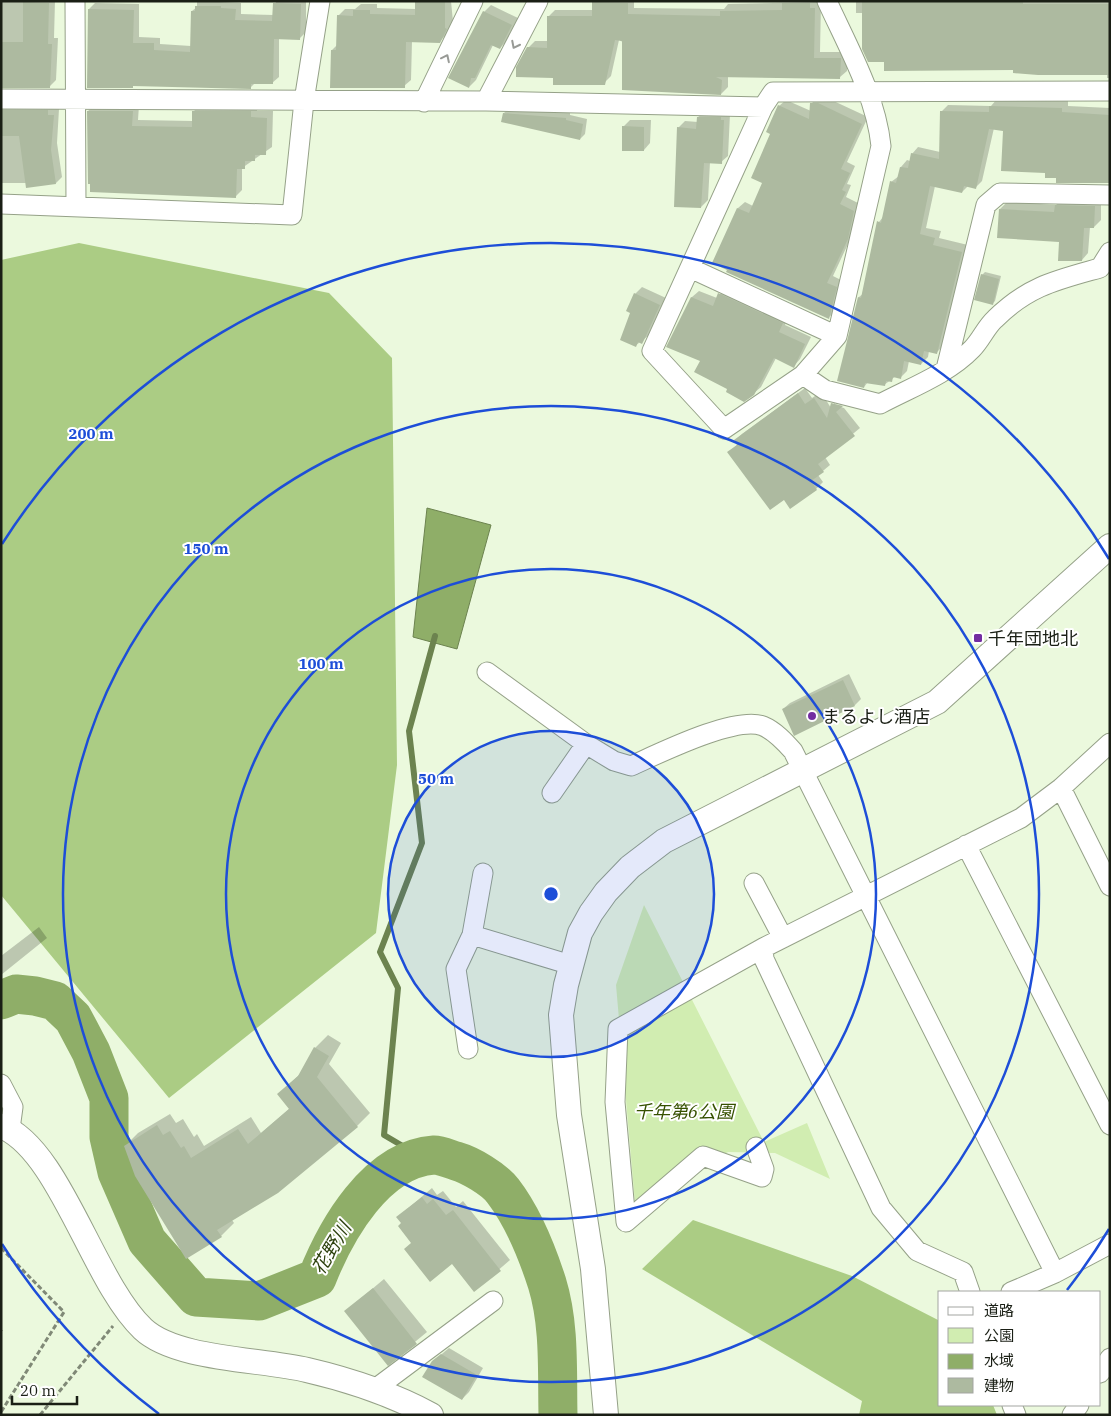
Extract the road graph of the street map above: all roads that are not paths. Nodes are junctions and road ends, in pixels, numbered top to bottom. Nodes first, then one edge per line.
1 (75, 1) edge
2 (320, 1) edge
3 (473, 1) edge
4 (538, 1) edge
5 (828, 1) edge
6 (1110, 91) edge
7 (867, 92) junction
8 (1, 99) edge
9 (76, 100) junction
10 (304, 100) junction
11 (486, 101) junction
12 (424, 102) junction
13 (764, 107) junction
14 (1110, 195) edge
15 (1, 204) edge
16 (76, 206) junction
17 (1110, 252) edge
18 (690, 268) junction
19 (837, 336) junction
20 (946, 369) junction
21 (803, 375) junction
22 (1110, 546) edge
23 (487, 672) dead end
24 (1110, 743) edge
25 (586, 744) junction
26 (802, 770) junction
27 (1061, 788) junction
28 (552, 793) dead end
29 (966, 845) junction
30 (483, 873) dead end
31 (754, 883) dead end
32 (1110, 886) edge
33 (866, 897) junction
34 (472, 935) junction
35 (783, 938) junction
36 (763, 948) junction
37 (571, 965) junction
38 (468, 1049) dead end
39 (1, 1084) edge
40 (1110, 1125) edge
41 (6, 1127) edge
42 (756, 1147) dead end
43 (1110, 1244) edge
44 (1055, 1273) junction
45 (970, 1291) edge
46 (1013, 1291) edge
47 (493, 1301) dead end
48 (1110, 1358) edge
49 (1101, 1372) edge
50 (375, 1389) junction
51 (431, 1415) edge
52 (606, 1415) edge

1 - 9 street
2 - 10 street
12 -> 3 street
4 -> 11 street
5 - 7 street
6 - 7 street
7 - 13 street
7 - 19 street
8 - 9 street
9 - 10 street
9 - 16 street
10 - 12 street
10 - 16 street
11 - 12 street
11 - 13 street
13 - 18 street
14 - 20 street
15 - 16 street
17 - 20 street
18 - 19 street
18 - 21 street
19 - 21 street
20 - 21 street
22 - 26 street
23 - 25 street
24 - 27 street
25 - 26 street
25 - 28 street
26 - 33 street
26 - 37 street
27 - 29 street
27 - 32 street
29 - 33 street
29 - 40 street
30 - 34 street
31 - 35 street
33 - 35 street
33 - 44 street
34 - 37 street
34 - 38 street
35 - 36 street
36 - 42 street
36 - 45 street
37 - 52 street
39 - 41 street
41 - 50 street
43 - 44 street
44 - 46 street
47 - 50 street
48 - 49 street
50 - 51 street

